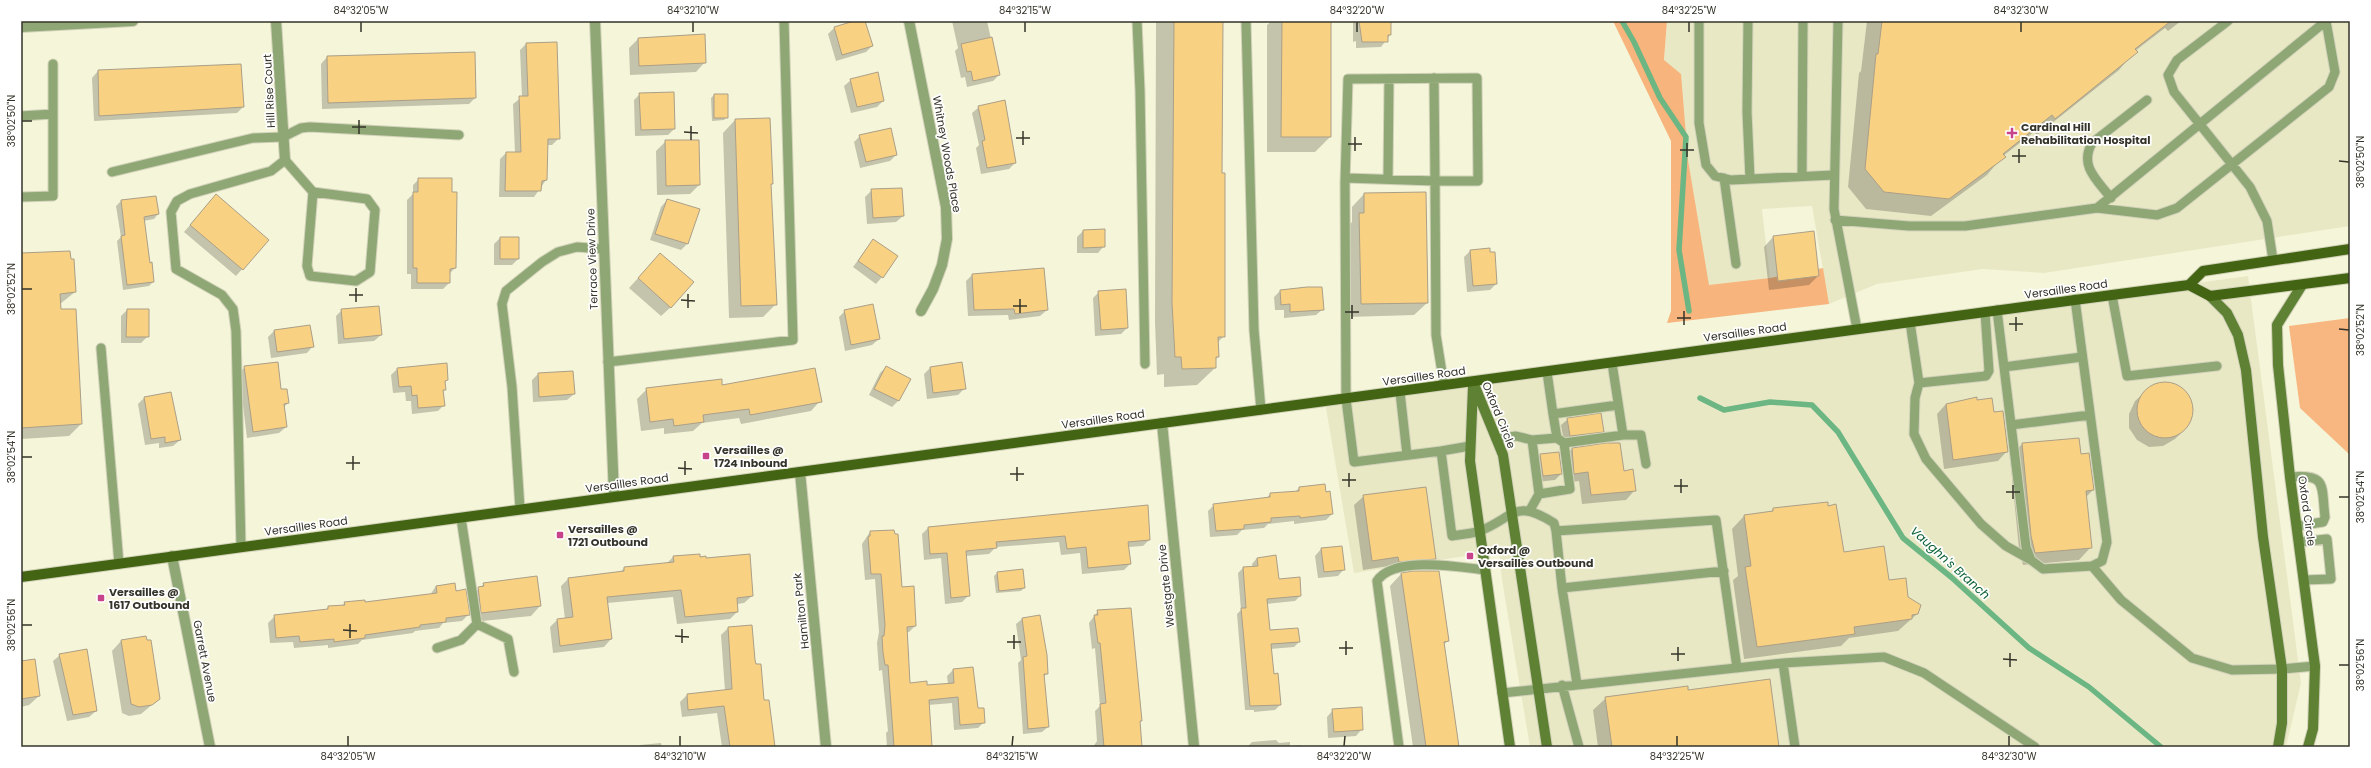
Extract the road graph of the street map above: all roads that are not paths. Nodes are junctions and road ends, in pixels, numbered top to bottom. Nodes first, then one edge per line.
1 (133, 21) edge
2 (276, 21) edge
3 (595, 21) edge
4 (784, 21) edge
5 (909, 21) edge
6 (1137, 21) edge
7 (1246, 21) edge
8 (1699, 21) edge
9 (1748, 21) edge
10 (1803, 21) edge
11 (1838, 21) edge
12 (2228, 21) edge
13 (2326, 21) edge
14 (21, 27) edge
15 (53, 64) dead end
16 (1434, 78) junction
17 (1389, 79) junction
18 (2147, 100) dead end
19 (53, 114) junction
20 (21, 116) edge
21 (2201, 125) junction
22 (459, 135) dead end
23 (283, 138) junction
24 (285, 160) junction
25 (2232, 164) junction
26 (112, 172) dead end
27 (1834, 175) junction
28 (1802, 176) junction
29 (1346, 178) junction
30 (1724, 178) junction
31 (1750, 179) junction
32 (1388, 180) junction
33 (1435, 181) junction
34 (313, 192) junction
35 (21, 197) edge
36 (2111, 198) junction
37 (2097, 208) junction
38 (1836, 220) junction
39 (604, 249) junction
40 (2350, 249) edge
41 (2273, 260) junction
42 (1736, 264) dead end
43 (2350, 278) edge
44 (2189, 285) junction
45 (2302, 285) junction
46 (2112, 295) junction
47 (2210, 296) junction
48 (2075, 299) junction
49 (1998, 310) junction
50 (921, 311) dead end
51 (1984, 312) junction
52 (1910, 322) junction
53 (1856, 329) junction
54 (101, 348) dead end
55 (2082, 357) junction
56 (608, 362) junction
57 (1612, 363) junction
58 (1144, 364) dead end
59 (2217, 366) dead end
60 (2004, 367) junction
61 (1547, 372) junction
62 (1473, 382) junction
63 (1919, 383) junction
64 (1444, 385) junction
65 (1400, 392) junction
66 (1346, 399) junction
67 (1618, 405) junction
68 (1261, 410) junction
69 (1553, 414) junction
70 (2090, 416) junction
71 (1162, 424) junction
72 (2011, 425) junction
73 (1623, 435) junction
74 (1496, 439) junction
75 (1532, 440) junction
76 (1560, 440) junction
77 (1470, 446) junction
78 (1441, 451) junction
79 (1407, 455) junction
80 (1646, 464) dead end
81 (800, 472) junction
82 (2290, 477) junction
83 (1539, 494) junction
84 (614, 496) junction
85 (520, 509) junction
86 (1530, 510) junction
87 (1511, 512) junction
88 (461, 518) junction
89 (2297, 526) junction
90 (1556, 531) junction
91 (1480, 532) junction
92 (2299, 542) junction
93 (241, 547) junction
94 (172, 556) junction
95 (2031, 560) junction
96 (119, 564) junction
97 (2092, 566) junction
98 (1485, 570) junction
99 (1724, 571) junction
100 (21, 577) edge
101 (2304, 580) junction
102 (1562, 588) junction
103 (477, 624) junction
104 (437, 648) dead end
105 (1783, 663) junction
106 (2316, 666) junction
107 (1737, 668) junction
108 (2282, 670) junction
109 (514, 672) dead end
110 (1577, 684) junction
111 (1562, 685) junction
112 (1538, 688) junction
113 (1502, 693) junction
114 (210, 747) edge
115 (826, 747) edge
116 (1194, 747) edge
117 (1399, 747) edge
118 (1510, 747) edge
119 (1547, 747) edge
120 (1579, 747) edge
121 (1795, 747) edge
122 (2035, 747) edge
123 (2278, 747) edge
124 (2308, 747) edge

1 - 14 street
2 - 23 street, Hill Rise Court
3 - 39 street, Terrace View Drive
4 - 56 lane
5 - 50 street, Whitney Woods Place
6 - 58 lane
7 - 68 lane
8 - 30 lane
9 - 31 lane
10 - 28 lane
11 - 27 lane
12 - 21 lane
13 - 21 lane
13 - 25 lane
15 - 19 lane
16 - 17 lane
16 - 33 lane
16 - 33 lane
17 - 29 lane
17 - 32 lane
18 - 36 lane
19 - 20 lane
19 - 35 lane
21 - 25 lane
21 - 36 lane
22 - 23 lane
23 - 24 street, Hill Rise Court
23 - 26 lane
24 - 34 lane
24 - 93 lane
25 - 37 lane
25 - 41 lane
27 - 28 lane
27 - 38 lane
28 - 31 lane
29 - 32 lane
29 - 66 lane
30 - 31 lane
30 - 42 lane
32 - 33 lane
33 - 64 lane
34 - 34 lane
36 - 37 lane
37 - 38 lane
38 - 53 lane
39 - 56 street, Terrace View Drive
39 - 85 lane
40 - 41 main road
41 - 44 main road
43 - 45 main road
44 - 46 main road, Versailles Road
44 - 47 main road
45 - 47 main road
45 - 82 street, Oxford Circle
46 - 48 main road, Versailles Road
46 - 59 lane
47 - 108 street
48 - 49 main road, Versailles Road
48 - 55 lane
49 - 51 main road, Versailles Road
49 - 60 lane
51 - 52 main road, Versailles Road
51 - 63 lane
52 - 53 main road, Versailles Road
52 - 63 lane
53 - 57 main road, Versailles Road
54 - 96 lane
55 - 60 lane
55 - 70 lane
56 - 84 street, Terrace View Drive
57 - 61 main road, Versailles Road
57 - 67 lane
60 - 72 lane
61 - 62 main road, Versailles Road
61 - 69 lane
62 - 64 main road, Versailles Road
62 - 74 street, Oxford Circle
62 - 77 street, Oxford Circle
63 - 95 lane
64 - 65 main road, Versailles Road
65 - 66 main road, Versailles Road
65 - 79 lane
66 - 68 main road, Versailles Road
66 - 79 lane
67 - 69 lane
67 - 73 lane
68 - 71 main road, Versailles Road
69 - 76 lane
70 - 72 lane
70 - 97 lane
71 - 81 main road, Versailles Road
71 - 116 street, Westgate Drive
72 - 95 lane
73 - 76 lane
73 - 80 lane
74 - 75 lane
74 - 87 street, Oxford Circle
75 - 76 lane
75 - 83 lane
76 - 83 lane
77 - 78 lane
77 - 91 street, Oxford Circle
78 - 79 lane
78 - 91 lane
81 - 84 main road, Versailles Road
81 - 115 street, Hamilton Park
82 - 89 street, Oxford Circle
82 - 89 lane
83 - 86 lane
84 - 85 main road, Versailles Road
85 - 88 main road, Versailles Road
86 - 87 lane
86 - 90 lane
87 - 91 lane
87 - 112 street, Oxford Circle
88 - 93 main road, Versailles Road
88 - 103 lane
89 - 92 street, Oxford Circle
90 - 99 lane
90 - 102 lane
91 - 98 street, Oxford Circle
92 - 101 street, Oxford Circle
92 - 101 lane
93 - 94 main road, Versailles Road
94 - 96 main road, Versailles Road
94 - 114 street, Garrett Avenue
95 - 97 lane
96 - 100 main road, Versailles Road
97 - 108 lane
98 - 113 street, Oxford Circle
98 - 117 lane
99 - 102 lane
99 - 107 lane
101 - 106 street, Oxford Circle
102 - 110 lane
103 - 104 lane
103 - 109 lane
105 - 107 lane
105 - 121 lane
105 - 122 lane
106 - 108 lane
106 - 124 street, Oxford Circle
107 - 110 lane
108 - 123 street
110 - 111 lane
111 - 112 lane
111 - 120 lane
112 - 113 lane
112 - 119 street, Oxford Circle
113 - 118 street, Oxford Circle

